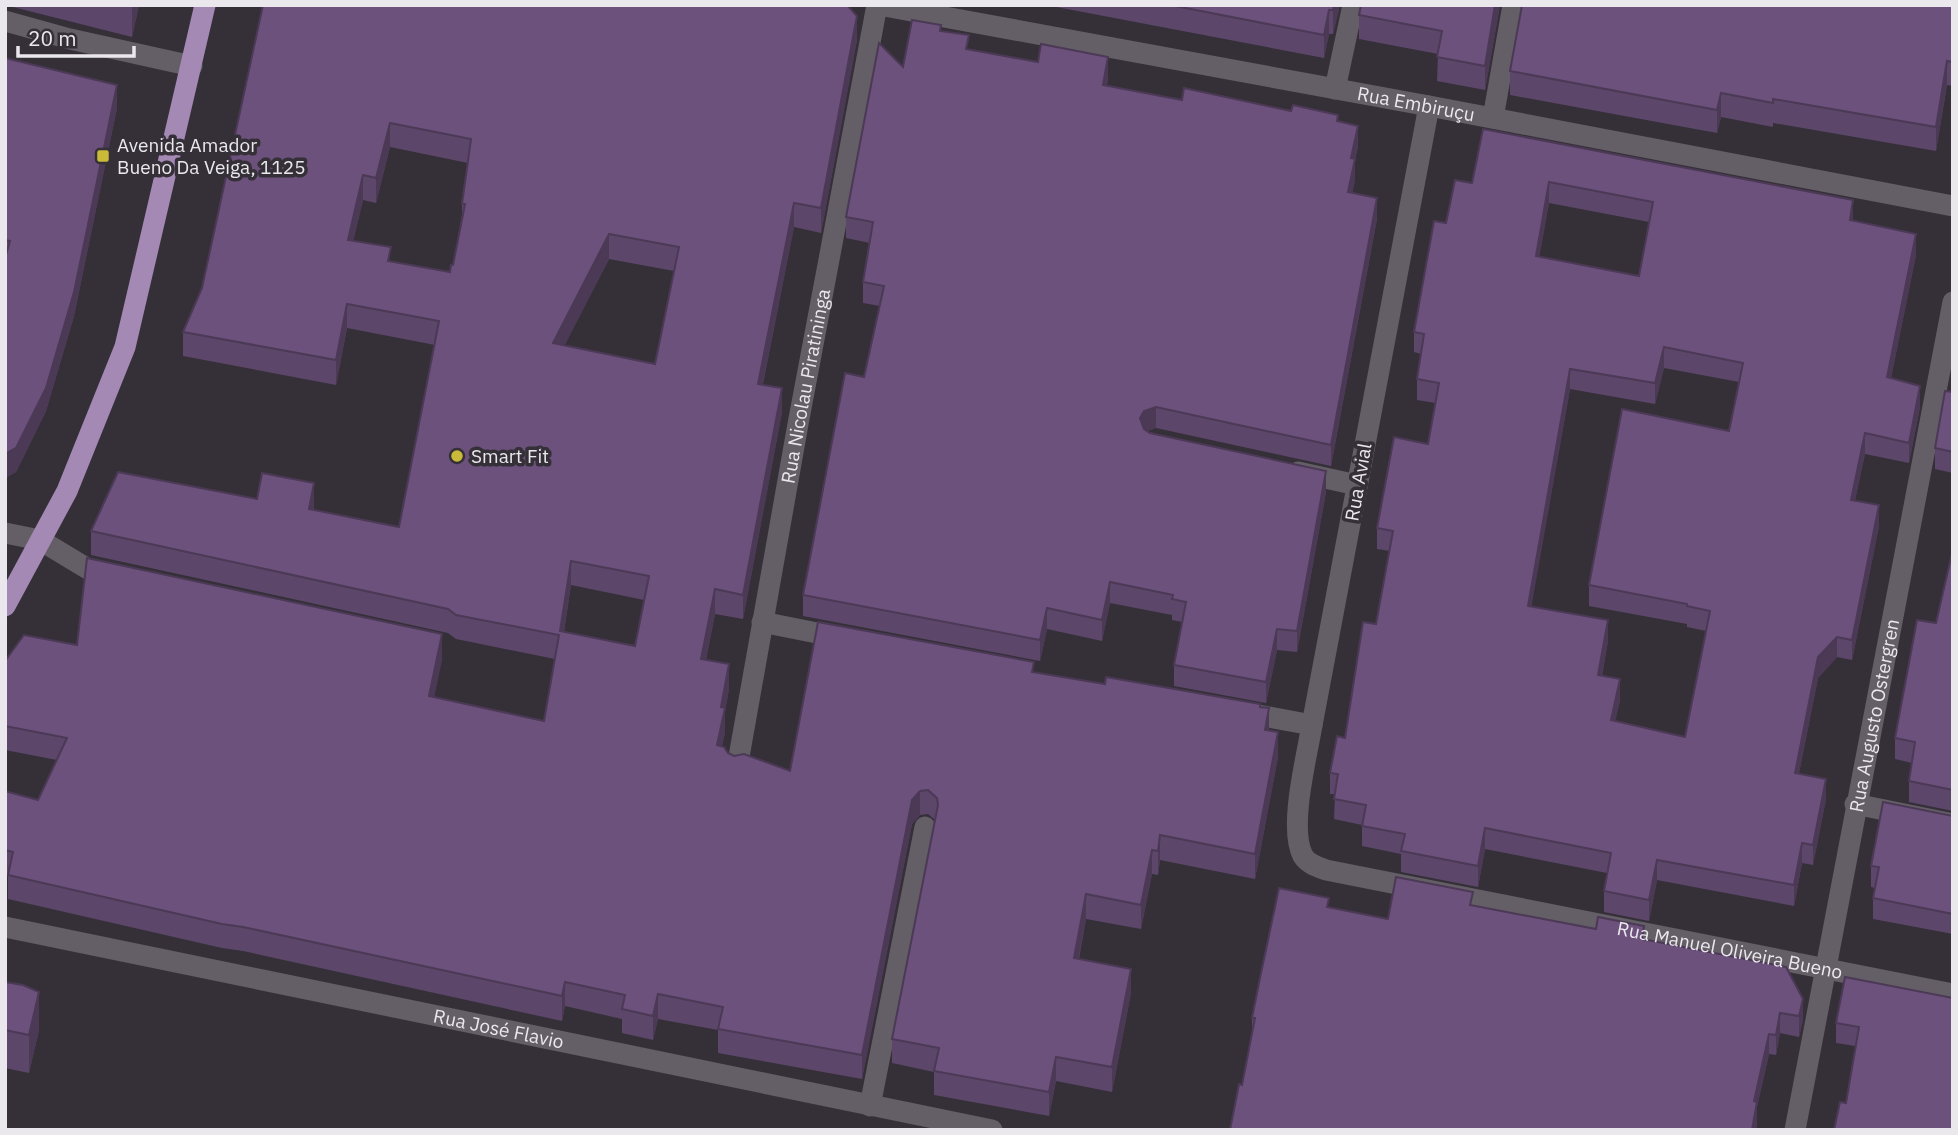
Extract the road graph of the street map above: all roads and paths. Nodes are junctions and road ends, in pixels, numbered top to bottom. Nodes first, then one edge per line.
1 (205, 5) edge
2 (878, 5) edge
3 (1353, 5) edge
4 (1513, 5) edge
5 (5, 21) edge
6 (192, 66) junction
7 (1335, 89) junction
8 (1429, 106) junction
9 (1493, 118) junction
10 (1953, 206) edge
11 (1953, 302) edge
12 (1276, 468) edge
13 (1357, 485) junction
14 (5, 533) edge
15 (40, 540) junction
16 (128, 578) edge
17 (5, 606) edge
18 (762, 622) junction
19 (869, 643) edge
20 (1217, 708) edge
21 (1312, 725) junction
22 (737, 768) edge
23 (1855, 804) junction
24 (1953, 824) edge
25 (925, 827) dead end
26 (1304, 858) joint
27 (5, 927) edge
28 (1824, 969) junction
29 (1953, 994) edge
30 (870, 1106) junction
31 (992, 1130) edge
32 (1795, 1130) edge

1 - 6 main road
2 - 7 street, Rua Embiruçu
2 - 18 street, Rua Nicolau Piratininga
3 - 7 street
4 - 9 street
5 - 6 street
6 - 15 main road
7 - 8 street, Rua Embiruçu
8 - 9 street, Rua Embiruçu
8 - 13 street, Rua Avial
9 - 10 street, Rua Embiruçu
11 - 23 street, Rua Augusto Ostergren
12 - 13 street
13 - 21 street, Rua Avial
14 - 15 street
15 - 16 street
15 - 17 main road
18 - 19 street
18 - 22 street, Rua Nicolau Piratininga
20 - 21 street
21 - 26 street, Rua Avial
23 - 24 street
23 - 28 street, Rua Augusto Ostergren
25 - 30 street
26 - 28 street, Rua Manuel Oliveira Bueno
27 - 30 street, Rua José Flavio
28 - 29 street, Rua Manuel Oliveira Bueno
28 - 32 street, Rua Augusto Ostergren
30 - 31 street, Rua José Flavio

